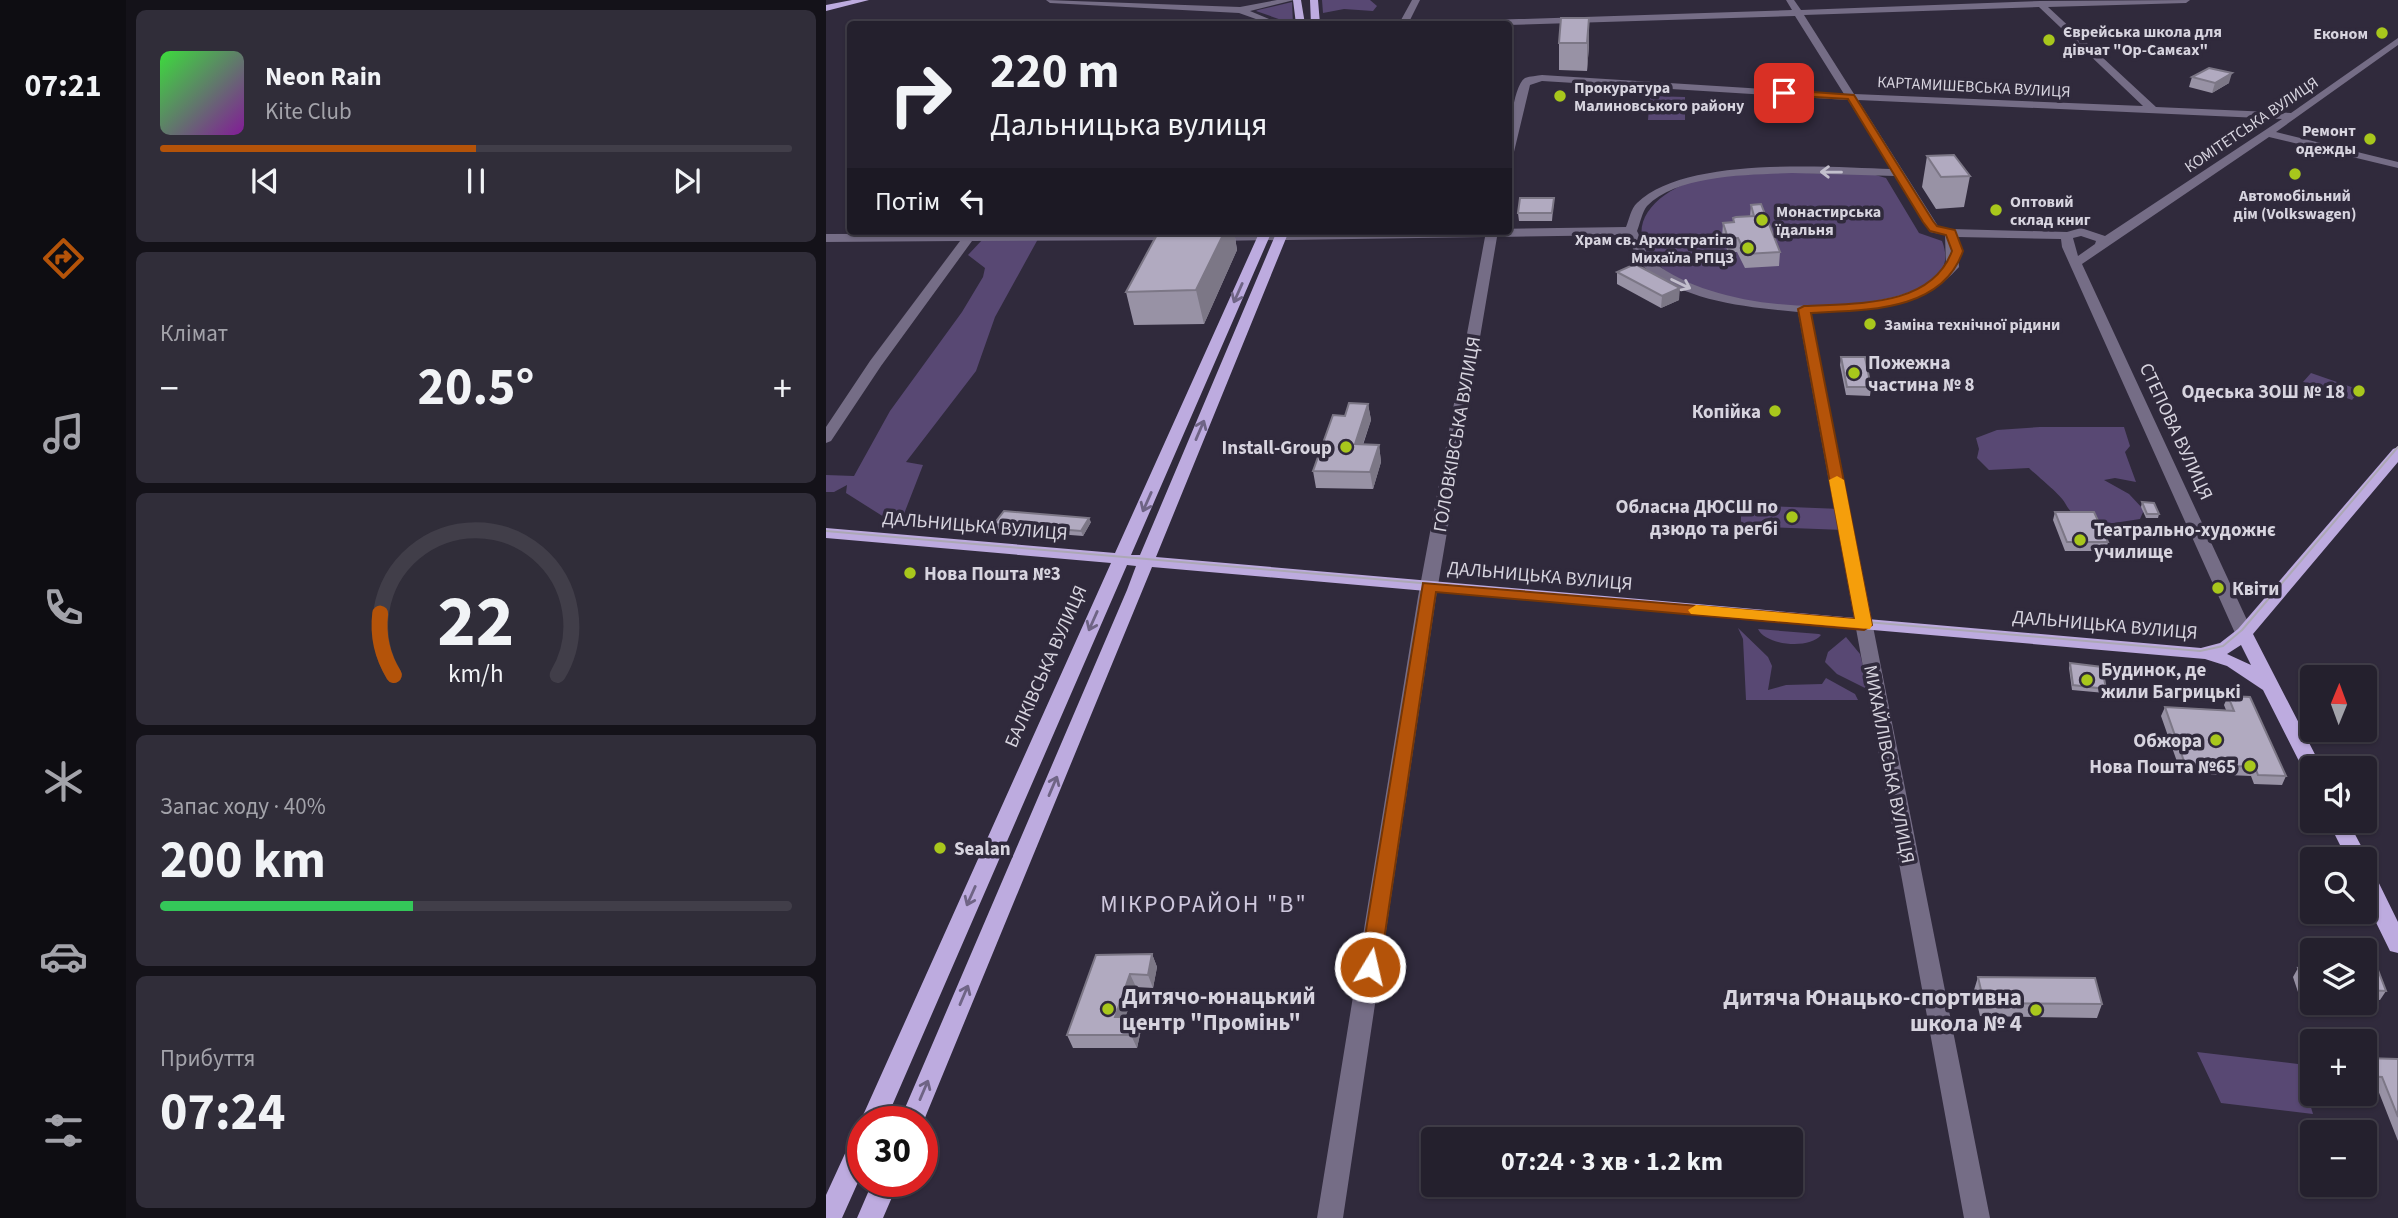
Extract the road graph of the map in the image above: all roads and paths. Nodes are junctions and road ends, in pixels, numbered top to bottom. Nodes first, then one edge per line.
1 (865, 0) edge
2 (1049, 0) edge
3 (1290, 0) edge
4 (1297, 0) edge
5 (1314, 0) edge
6 (1416, 0) edge
7 (1790, 0) edge
8 (1812, 0) edge
9 (1869, 0) edge
10 (2186, 0) edge
11 (2055, 2) edge
12 (2040, 4) junction
13 (1846, 5) dead end
14 (826, 8) edge
15 (1240, 10) junction
16 (1872, 10) junction
17 (1797, 13) junction
18 (1269, 21) edge
19 (1300, 21) edge
20 (1316, 21) edge
21 (1406, 21) edge
22 (1512, 22) edge
23 (2398, 41) edge
24 (1851, 97) junction
25 (2152, 110) junction
26 (2293, 116) junction
27 (2268, 133) junction
28 (1512, 139) edge
29 (2398, 165) edge
30 (1899, 173) junction
31 (2120, 230) junction
32 (1512, 232) edge
33 (1631, 232) junction
34 (2083, 232) junction
35 (1951, 233) junction
36 (1166, 235) edge
37 (1264, 235) edge
38 (1282, 235) edge
39 (1491, 235) edge
40 (969, 237) junction
41 (826, 238) edge
42 (2067, 238) junction
43 (2099, 245) junction
44 (2076, 263) junction
45 (1804, 309) junction
46 (826, 438) edge
47 (2398, 452) edge
48 (826, 533) edge
49 (1122, 559) junction
50 (1146, 561) junction
51 (1429, 586) junction
52 (1864, 625) junction
53 (2244, 633) junction
54 (2206, 654) junction
55 (2272, 689) junction
56 (2306, 756) edge
57 (2377, 901) edge
58 (2398, 944) edge
59 (879, 1106) edge
60 (918, 1106) edge
61 (847, 1178) edge
62 (879, 1197) edge
63 (829, 1218) edge
64 (870, 1218) edge
65 (1330, 1218) edge
66 (1977, 1218) edge

1 - 14 main road
2 - 15 street
3 - 15 street
4 - 19 main road
5 - 20 main road
6 - 21 street
7 - 17 street
8 - 13 street
9 - 16 street
10 - 11 street
11 - 12 street
12 - 16 street
12 - 25 street
15 - 18 street
16 - 17 street
17 - 22 street
17 - 24 street
23 - 26 street, КОМІТЕТСЬКА ВУЛИЦЯ
24 - 25 street, КАРТАМИШЕВСЬКА ВУЛИЦЯ
24 - 28 street, КАРТАМИШЕВСЬКА ВУЛИЦЯ
24 - 30 street
25 - 26 street, КАРТАМИШЕВСЬКА ВУЛИЦЯ
26 - 27 street, КОМІТЕТСЬКА ВУЛИЦЯ
27 - 29 street
27 - 31 street, КОМІТЕТСЬКА ВУЛИЦЯ
30 -> 33 street
30 - 35 street
31 - 34 street
31 - 43 street, КОМІТЕТСЬКА ВУЛИЦЯ
32 - 33 street
33 -> 45 street
34 - 42 street
34 - 43 street
35 - 42 street
35 - 45 street
36 - 40 street
37 -> 49 main road, БАЛКІВСЬКА ВУЛИЦЯ
50 -> 38 main road
39 - 51 street, ГОЛОВКІВСЬКА ВУЛИЦЯ
40 - 41 street
40 - 46 street
42 - 43 street
42 - 44 street, СТЕПОВА ВУЛИЦЯ
43 - 44 street
44 - 53 street, СТЕПОВА ВУЛИЦЯ
45 - 52 street, МИХАЙЛІВСЬКА ВУЛИЦЯ
47 - 53 main road, ДАЛЬНИЦЬКА ВУЛИЦЯ
48 - 49 main road, ДАЛЬНИЦЬКА ВУЛИЦЯ
49 - 50 main road, ДАЛЬНИЦЬКА ВУЛИЦЯ
49 -> 59 main road, БАЛКІВСЬКА ВУЛИЦЯ
50 - 51 main road, ДАЛЬНИЦЬКА ВУЛИЦЯ
60 -> 50 main road
51 - 52 main road, ДАЛЬНИЦЬКА ВУЛИЦЯ
51 - 65 street, ГОЛОВКІВСЬКА ВУЛИЦЯ
52 - 54 main road, ДАЛЬНИЦЬКА ВУЛИЦЯ
52 - 66 street, МИХАЙЛІВСЬКА ВУЛИЦЯ
53 - 54 main road, ДАЛЬНИЦЬКА ВУЛИЦЯ
53 - 55 main road, СТЕПОВА ВУЛИЦЯ
54 - 55 main road
55 - 56 main road, СТЕПОВА ВУЛИЦЯ
57 - 58 main road
61 - 63 main road
62 - 64 main road

